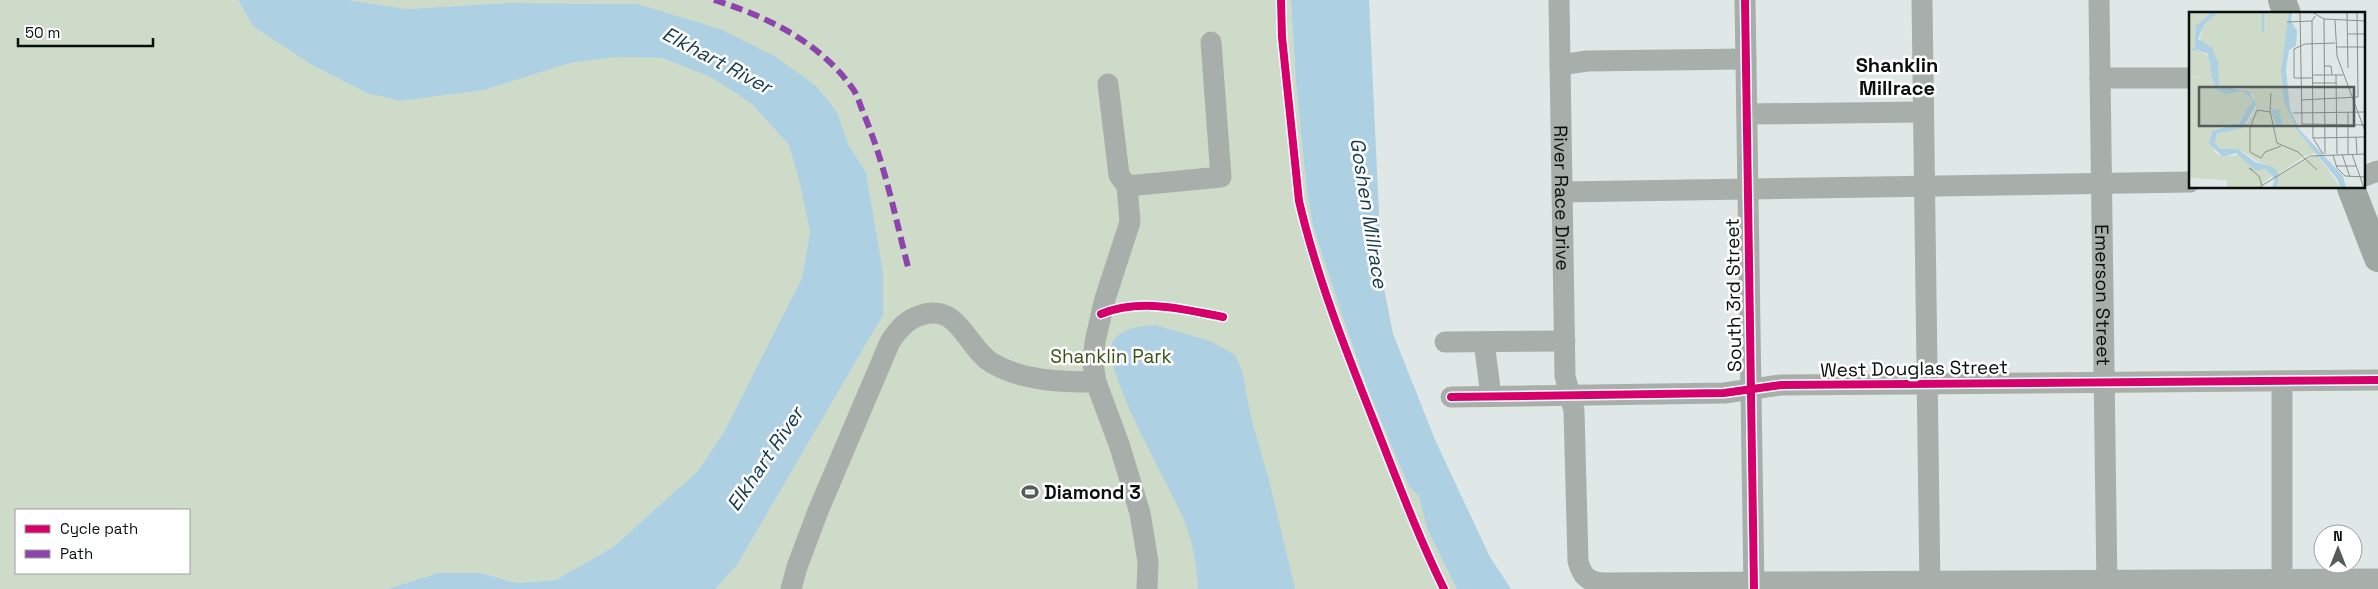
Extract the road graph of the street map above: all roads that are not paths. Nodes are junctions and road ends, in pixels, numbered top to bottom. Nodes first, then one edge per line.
1 (1559, 0) edge
2 (1745, 0) edge
3 (1922, 0) edge
4 (2099, 0) edge
5 (2282, 0) edge
6 (2286, 12) edge
7 (1211, 42) dead end
8 (1746, 59) junction
9 (1560, 65) junction
10 (2100, 78) junction
11 (2189, 78) edge
12 (1108, 84) dead end
13 (1923, 112) junction
14 (1747, 114) junction
15 (2378, 171) edge
16 (2366, 175) edge
17 (2189, 182) edge
18 (2102, 183) junction
19 (1924, 185) junction
20 (1127, 186) junction
21 (1748, 188) junction
22 (2351, 189) edge
23 (1562, 192) junction
24 (2378, 258) edge
25 (1564, 341) junction
26 (1445, 342) dead end
27 (1484, 342) junction
28 (2378, 380) edge
29 (2282, 381) junction
30 (1096, 382) junction
31 (2104, 382) junction
32 (1928, 383) junction
33 (1751, 389) junction
34 (1570, 394) junction
35 (1491, 396) junction
36 (1452, 397) dead end
37 (2378, 578) edge
38 (2282, 584) edge
39 (2107, 585) edge
40 (1754, 586) edge
41 (1930, 586) edge
42 (791, 589) edge
43 (1147, 589) edge

1 - 9 street, River Race Drive
2 - 8 street, South 3rd Street
3 - 13 street
4 - 10 street, Emerson Street
5 - 6 main road
7 - 20 street
8 - 9 street
8 - 14 street, South 3rd Street
9 - 23 street, River Race Drive
10 - 11 street
10 - 18 street, Emerson Street
12 - 20 street
13 - 14 street
13 - 19 street
14 - 21 street, South 3rd Street
15 - 16 street
17 - 18 street
18 - 19 street
18 - 31 street, Emerson Street
19 - 21 street
19 - 32 street
20 - 30 street
21 - 23 street
21 - 33 street, South 3rd Street
22 - 24 main road
23 - 25 street, River Race Drive
25 - 27 street
25 - 34 street, River Race Drive
26 - 27 street
27 - 35 street
28 - 29 street, West Douglas Street
29 - 31 street, West Douglas Street
29 - 38 street
30 - 42 street
30 - 43 street
31 - 32 street, West Douglas Street
31 - 39 street, Emerson Street
32 - 33 street, West Douglas Street
32 - 41 street
33 - 34 street, West Douglas Street
33 - 40 street, South 3rd Street
34 - 35 street, West Douglas Street
34 - 40 street, River Race Drive
35 - 36 street, West Douglas Street
37 - 38 street, River Race Drive
38 - 39 street, River Race Drive
39 - 41 street, River Race Drive
40 - 41 street, River Race Drive

